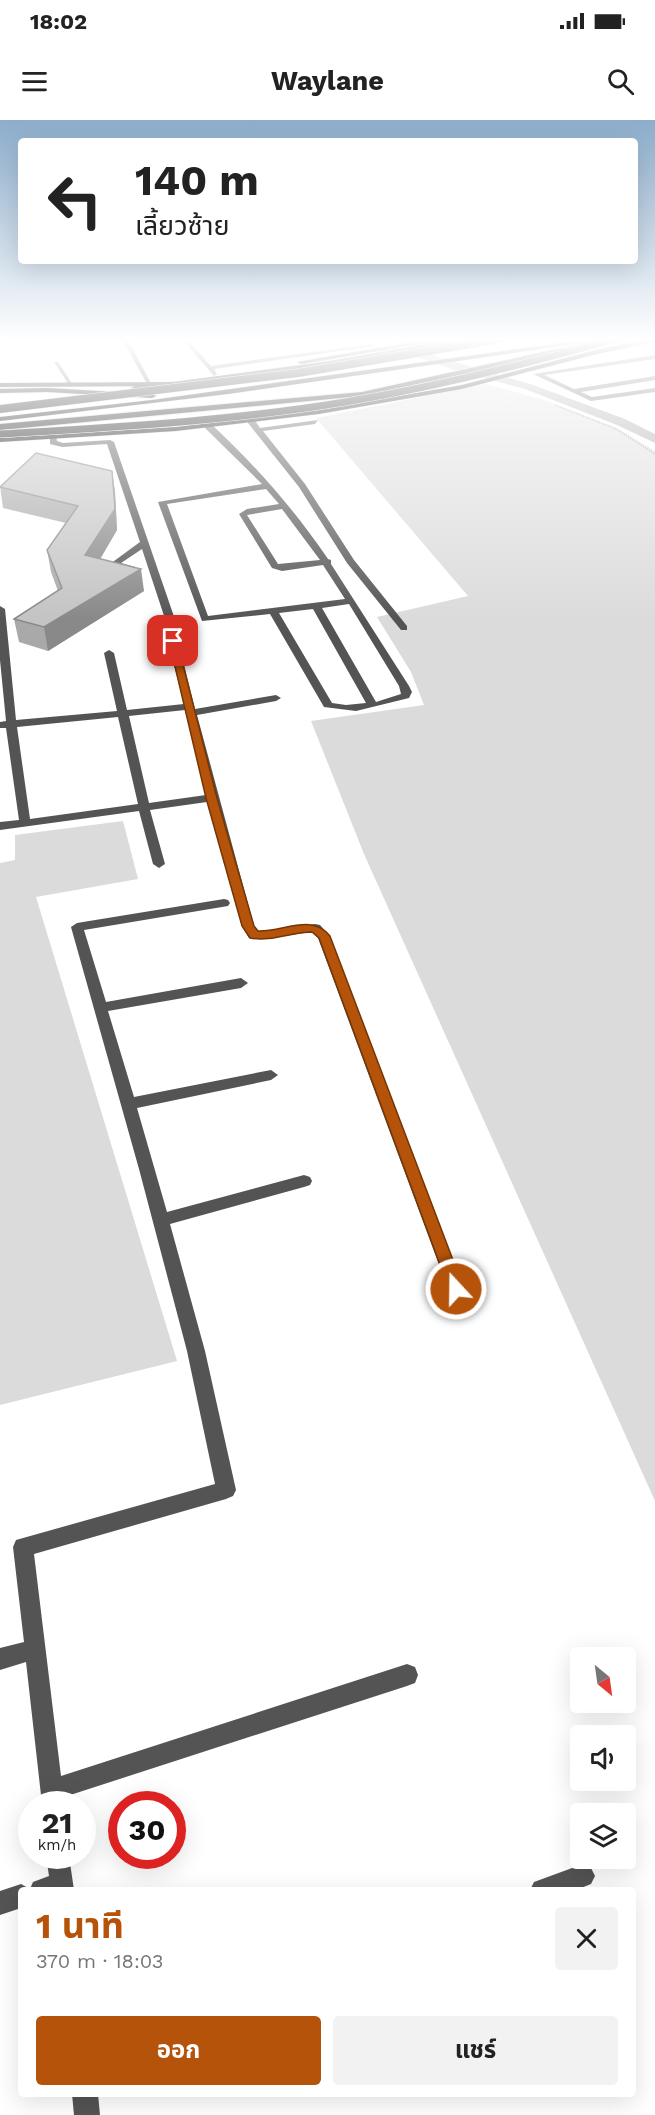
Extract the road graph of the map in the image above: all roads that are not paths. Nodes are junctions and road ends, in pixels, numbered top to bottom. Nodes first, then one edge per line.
1 (31, 432) edge
2 (122, 432) edge
3 (215, 432) edge
4 (260, 432) edge
5 (0, 434) edge
6 (53, 437) junction
7 (0, 440) edge
8 (268, 486) junction
9 (286, 506) junction
10 (144, 543) junction
11 (328, 562) junction
12 (155, 575) junction
13 (352, 602) junction
14 (316, 606) junction
15 (0, 609) edge
16 (273, 611) junction
17 (404, 628) dead end
18 (1, 631) edge
19 (109, 653) dead end
20 (2, 656) edge
21 (276, 698) dead end
22 (372, 704) junction
23 (189, 710) junction
24 (123, 713) junction
25 (5, 724) edge
26 (212, 798) junction
27 (144, 807) junction
28 (25, 823) junction
29 (0, 826) edge
30 (159, 864) dead end
31 (224, 903) dead end
32 (241, 983) dead end
33 (101, 1008) junction
34 (271, 1075) dead end
35 (128, 1104) junction
36 (304, 1181) dead end
37 (161, 1220) junction
38 (456, 1289) dead end
39 (35, 1649) junction
40 (0, 1659) edge
41 (407, 1675) dead end
42 (51, 1791) edge
43 (69, 1791) edge
44 (57, 1869) edge
45 (583, 1876) dead end
46 (55, 1887) edge
47 (551, 1887) edge
48 (18, 1897) edge
49 (0, 1902) edge
50 (85, 2097) edge
51 (87, 2115) edge

1 - 5 main road, bridge
2 - 6 main road
3 - 8 street
4 - 17 street
6 - 7 main road
6 - 10 street
8 - 9 street
8 - 16 street
9 - 11 street
9 - 11 street
10 - 12 street
10 - 12 street
11 - 13 street
12 - 23 street
13 - 14 street
13 - 22 street
14 - 16 street
14 - 22 street
15 - 18 street
16 - 22 street
18 - 20 street
19 - 24 street
20 - 25 street
21 - 23 street
23 - 24 street
23 - 26 street
24 - 25 street
24 - 27 street
25 - 28 street
26 - 27 street
26 - 38 street
27 - 28 street
27 - 30 street
28 - 29 street
31 - 33 street
32 - 33 street
33 - 35 street
34 - 35 street
35 - 37 street
36 - 37 street
37 - 39 street
39 - 40 street
39 - 42 street
41 - 43 street
44 - 46 street
45 - 47 street
48 - 49 street
50 - 51 street

